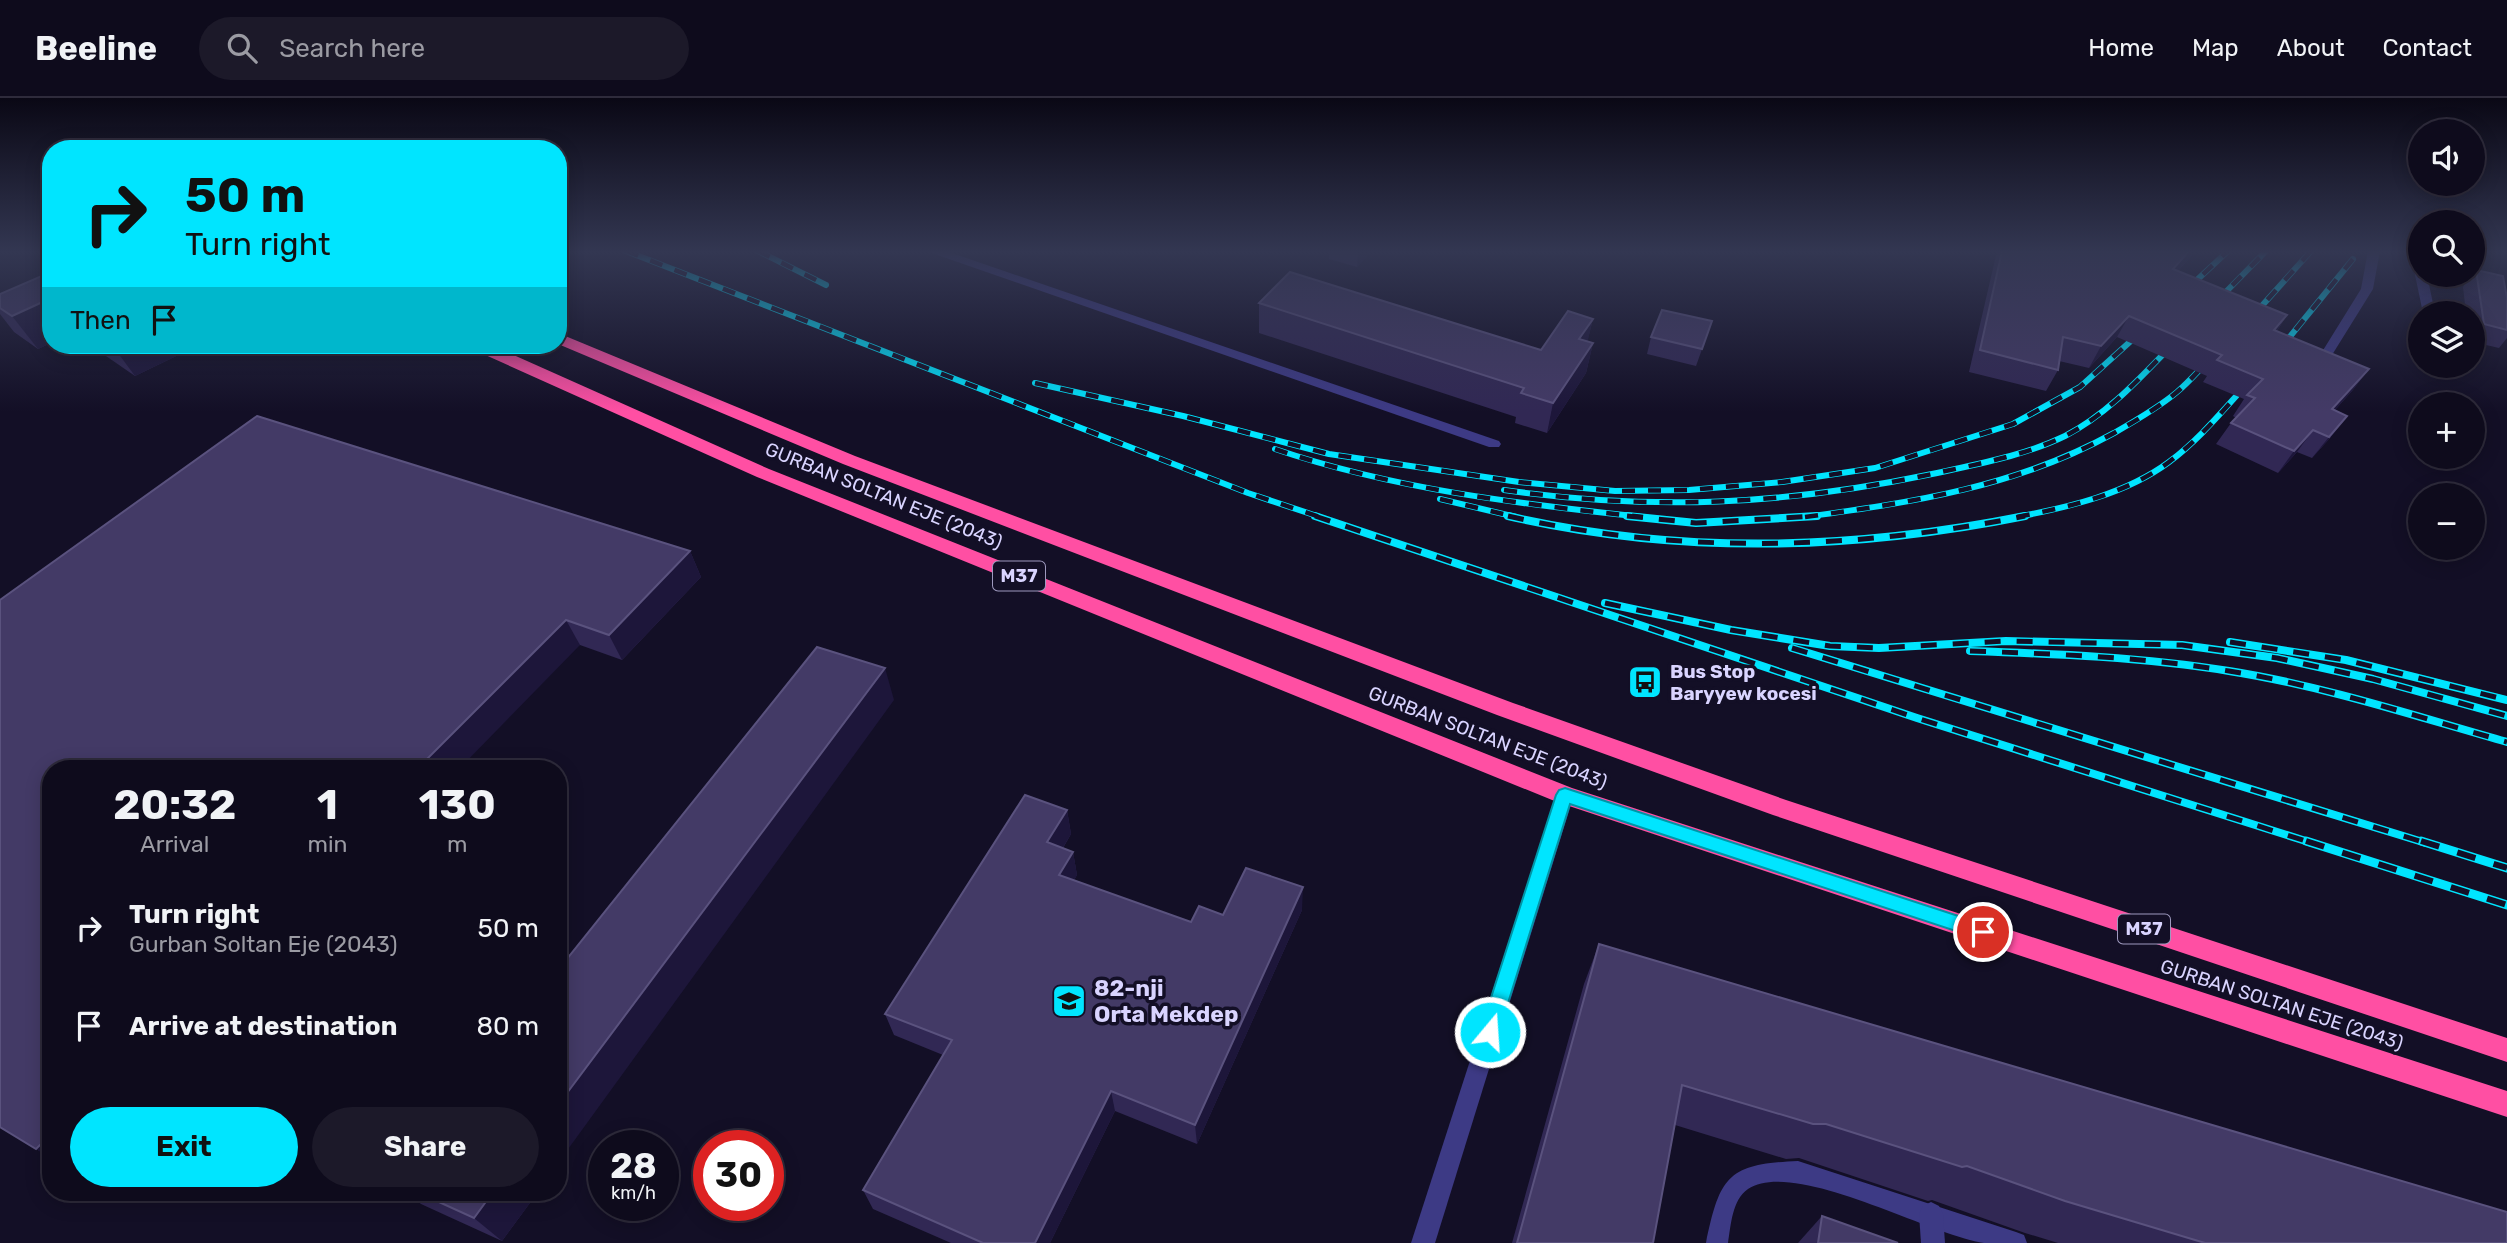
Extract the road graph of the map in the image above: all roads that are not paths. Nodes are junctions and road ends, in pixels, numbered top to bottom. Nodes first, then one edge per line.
1 (1088, 304) edge
2 (2357, 304) edge
3 (567, 342) edge
4 (498, 354) edge
5 (2323, 360) edge
6 (1494, 444) dead end
7 (1565, 795) junction
8 (2507, 1050) edge
9 (2507, 1104) edge
10 (1931, 1214) junction
11 (1423, 1243) edge
12 (1717, 1243) edge
13 (1933, 1243) edge
14 (2016, 1243) edge

1 - 6 street
2 - 5 lane
3 - 8 highway, GURBAN SOLTAN EJE (2043) / M37
4 - 7 highway, GURBAN SOLTAN EJE (2043) / M37
7 - 9 highway, GURBAN SOLTAN EJE (2043) / M37
7 - 11 street
10 - 12 lane
10 - 13 street
10 - 14 lane

